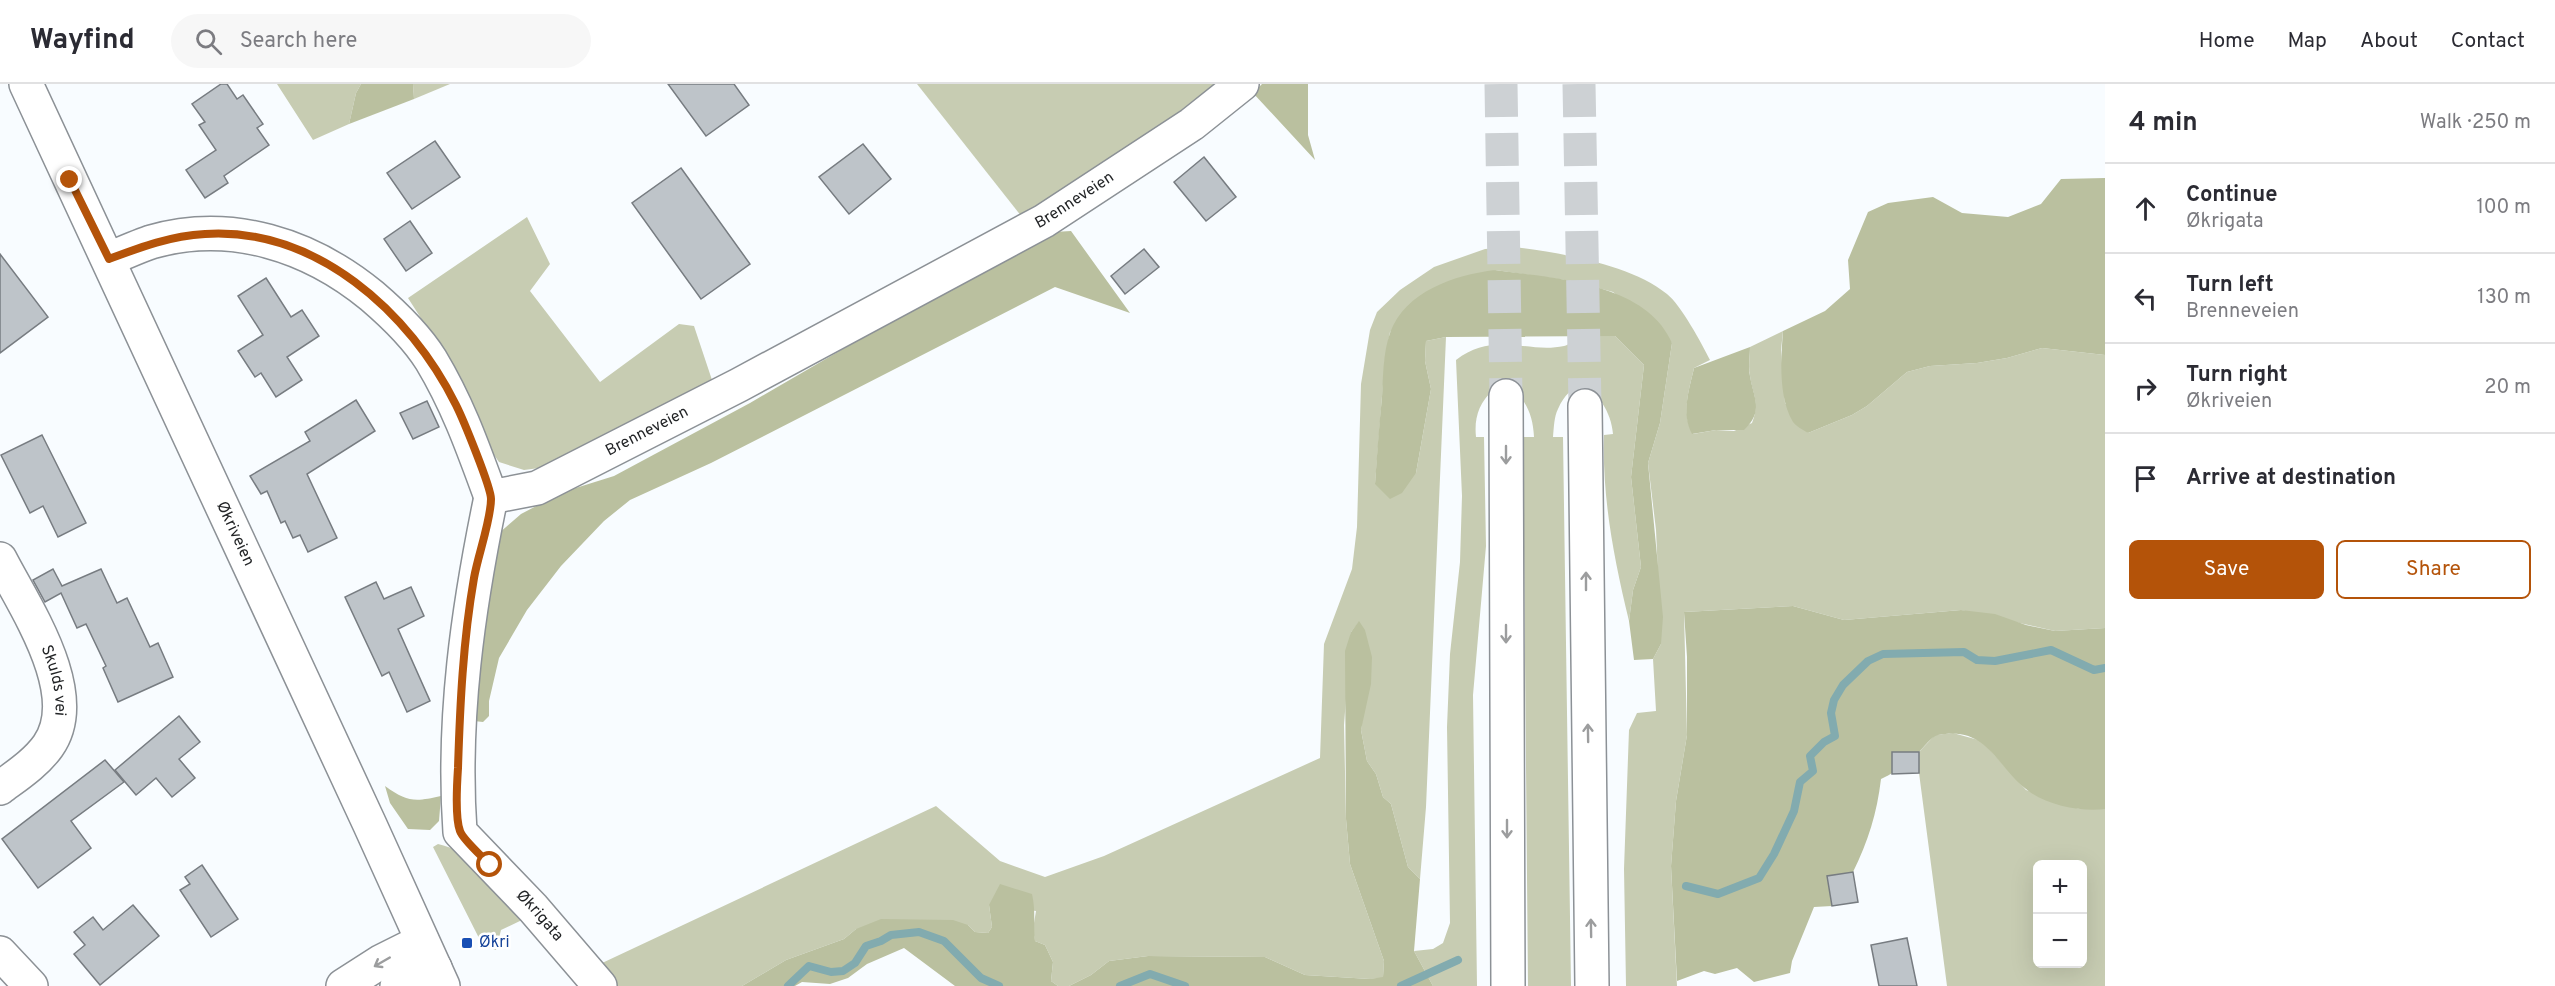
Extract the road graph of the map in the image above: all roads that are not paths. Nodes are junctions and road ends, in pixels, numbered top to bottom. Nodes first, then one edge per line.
1 (26, 84) edge
2 (1242, 84) edge
3 (109, 259) junction
4 (1506, 396) tunnel mouth
5 (1585, 406) tunnel mouth
6 (491, 497) junction
7 (0, 559) edge
8 (0, 788) edge
9 (1507, 934) junction
10 (0, 953) edge
11 (433, 965) edge
12 (31, 986) edge
13 (343, 986) edge
14 (397, 986) edge
15 (600, 986) edge
16 (1494, 986) edge
17 (1508, 986) edge
18 (1592, 986) edge

1 - 3 main road, Økriveien
2 - 6 main road, Brenneveien
3 - 6 main road
3 - 11 main road, Økriveien
4 -> 9 main road
18 -> 5 main road
6 - 15 main road, Økrigata
7 - 8 main road, Skulds vei
9 - 16 main road
9 - 17 main road
10 - 12 main road
11 -> 13 main road
11 - 14 main road

